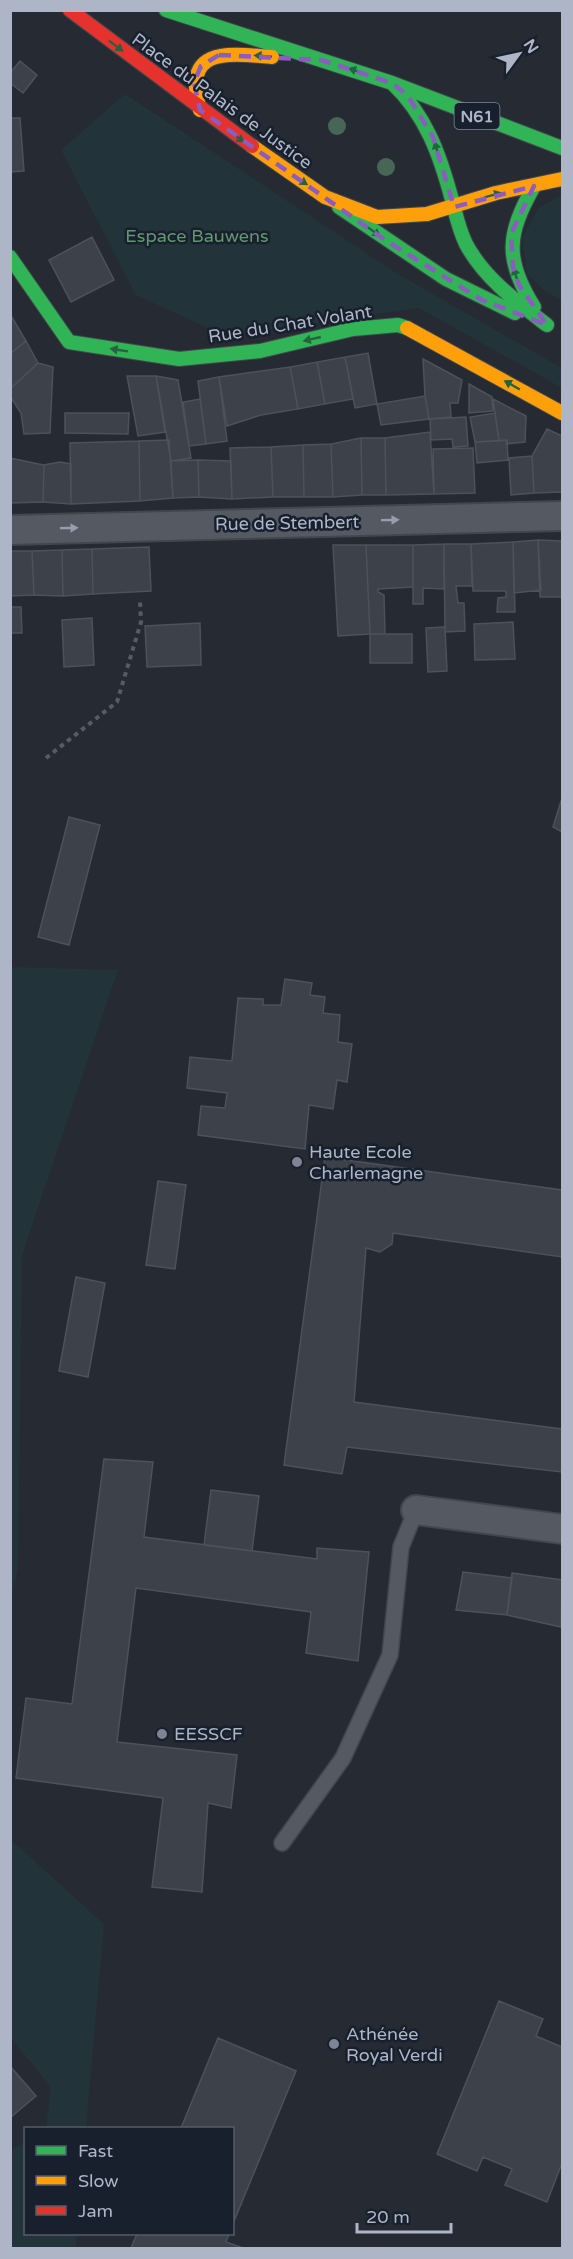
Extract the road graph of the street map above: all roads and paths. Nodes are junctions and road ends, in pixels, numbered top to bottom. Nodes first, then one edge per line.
1 (70, 10) edge
2 (166, 10) edge
3 (321, 60) junction
4 (392, 83) junction
5 (200, 110) junction
6 (562, 148) edge
7 (562, 179) edge
8 (534, 186) junction
9 (326, 197) junction
10 (454, 207) junction
11 (10, 257) edge
12 (547, 325) junction
13 (562, 334) edge
14 (562, 413) edge
15 (562, 516) edge
16 (10, 530) edge
17 (140, 601) dead end
18 (46, 758) dead end
19 (416, 1510) joint
20 (562, 1529) edge
21 (282, 1843) dead end

1 -> 5 street, Place du Palais de Justice
2 - 3 street, N61
4 -> 3 street, N61
3 -> 5 street, N61
4 - 6 street, N61
10 -> 4 street
5 -> 9 street, Place du Palais de Justice
7 - 8 street
10 -> 8 street
12 -> 8 street
9 - 10 street, Place du Palais de Justice
9 -> 12 street, Place du Palais de Justice
10 - 12 street, Place du Palais de Justice
14 -> 11 street, Rue du Chat Volant
12 - 13 street, Place du Palais de Justice
16 -> 15 street, Rue de Stembert
17 - 18 path
19 - 20 street
19 - 21 lane

